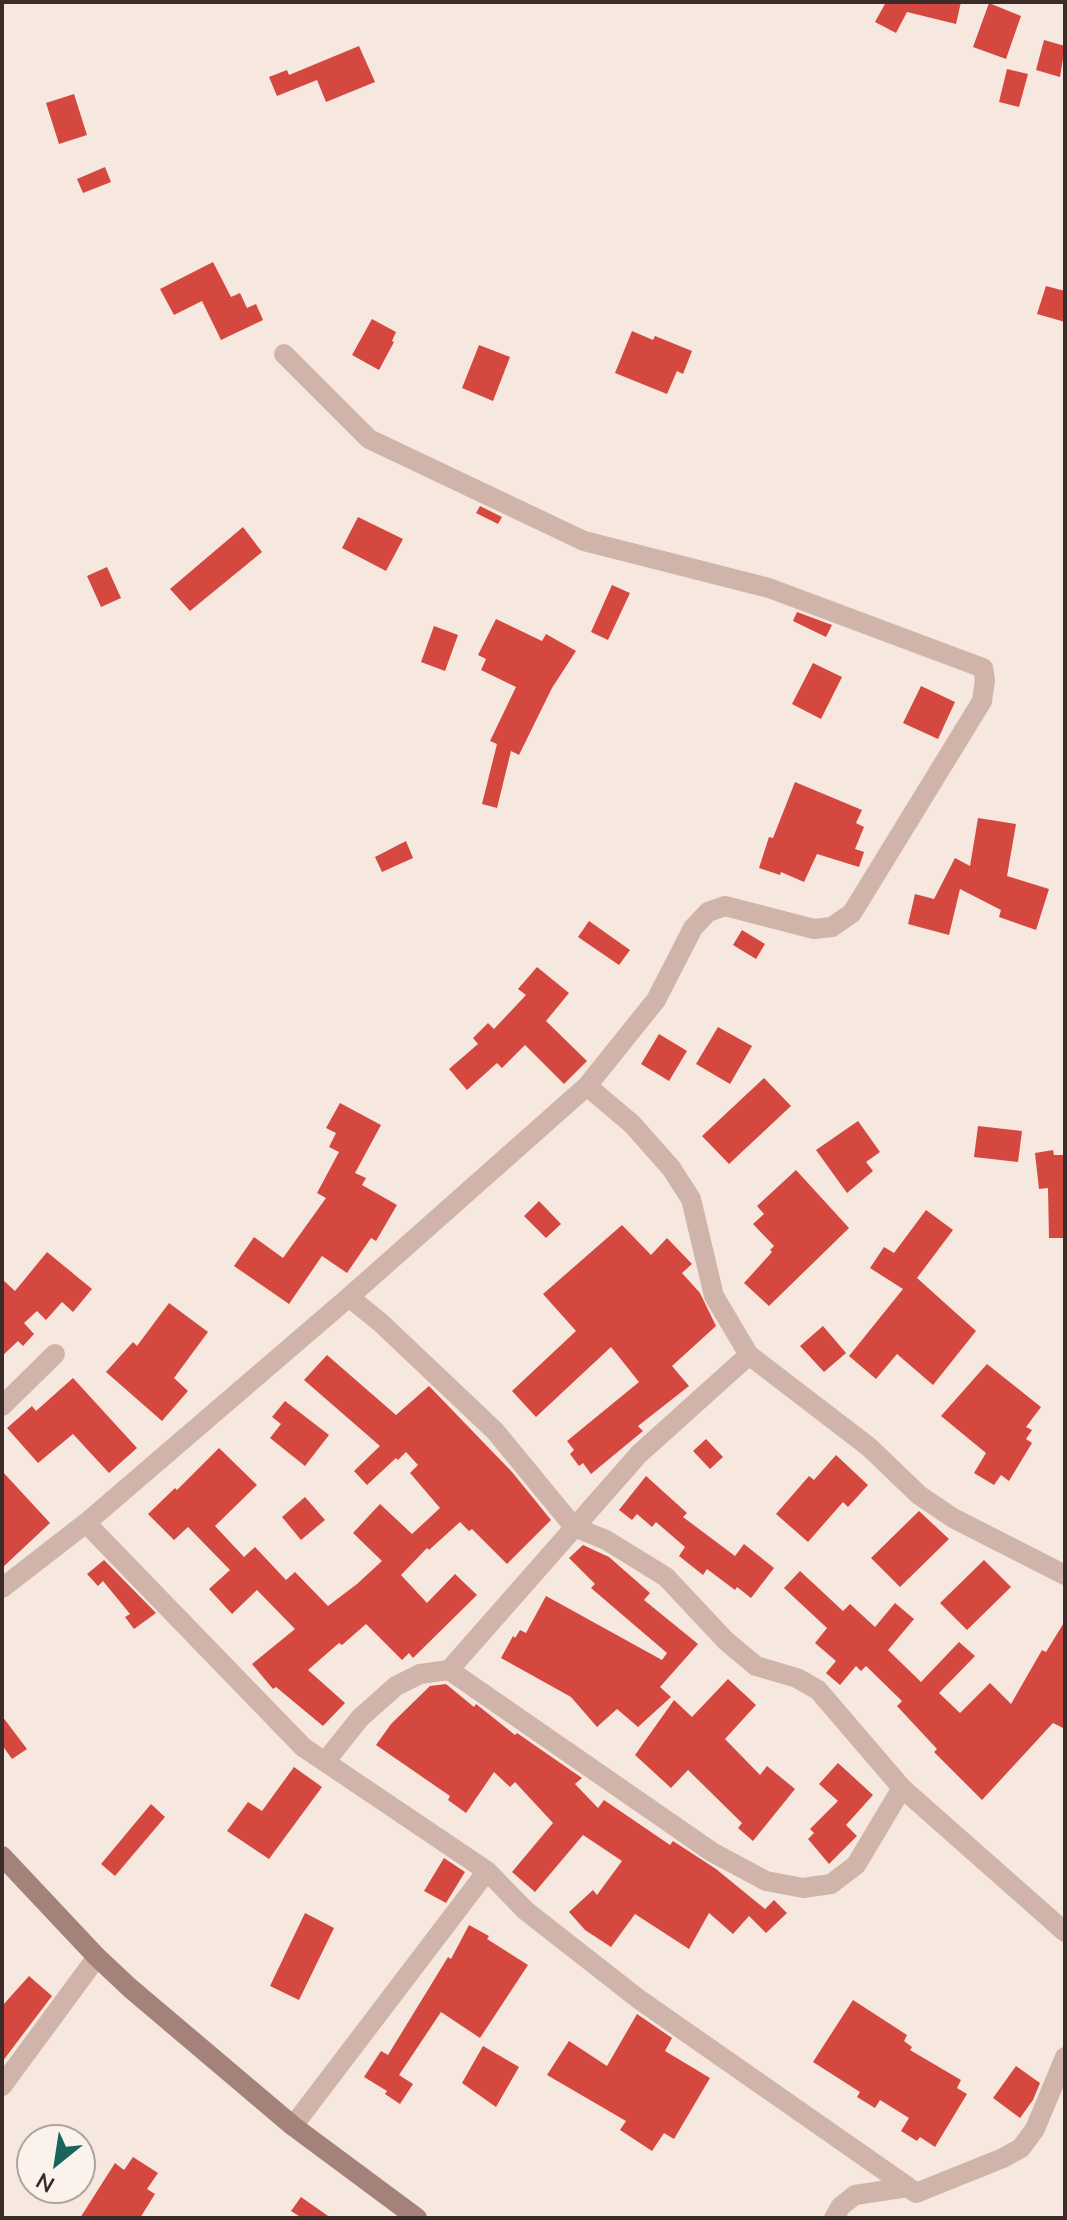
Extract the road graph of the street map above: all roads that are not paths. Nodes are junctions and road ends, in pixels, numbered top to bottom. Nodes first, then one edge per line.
1 (284, 354) dead end
2 (587, 1086) junction
3 (349, 1297) junction
4 (55, 1354) dead end
5 (749, 1355) junction
6 (2, 1406) edge
7 (86, 1523) junction
8 (574, 1527) junction
9 (1065, 1575) edge
10 (2, 1588) edge
11 (449, 1670) junction
12 (325, 1762) junction
13 (902, 1788) junction
14 (2, 1856) edge
15 (487, 1871) junction
16 (1065, 1932) edge
17 (97, 1957) junction
18 (1065, 2057) edge
19 (2, 2086) edge
20 (293, 2126) junction
21 (908, 2187) junction
22 (417, 2218) edge
23 (834, 2218) edge

1 - 2 street
2 - 3 street
2 - 5 street
3 - 7 street
3 - 8 street
4 - 6 street
5 - 8 street
5 - 9 street
7 - 10 street
7 - 12 street
8 - 11 street
8 - 13 street
11 - 12 street
11 - 13 street
12 - 15 street
13 - 16 street
14 - 17 main road
15 - 20 street
15 - 21 street
17 - 19 street
17 - 20 main road
18 - 21 street
20 - 22 main road
21 - 23 street

